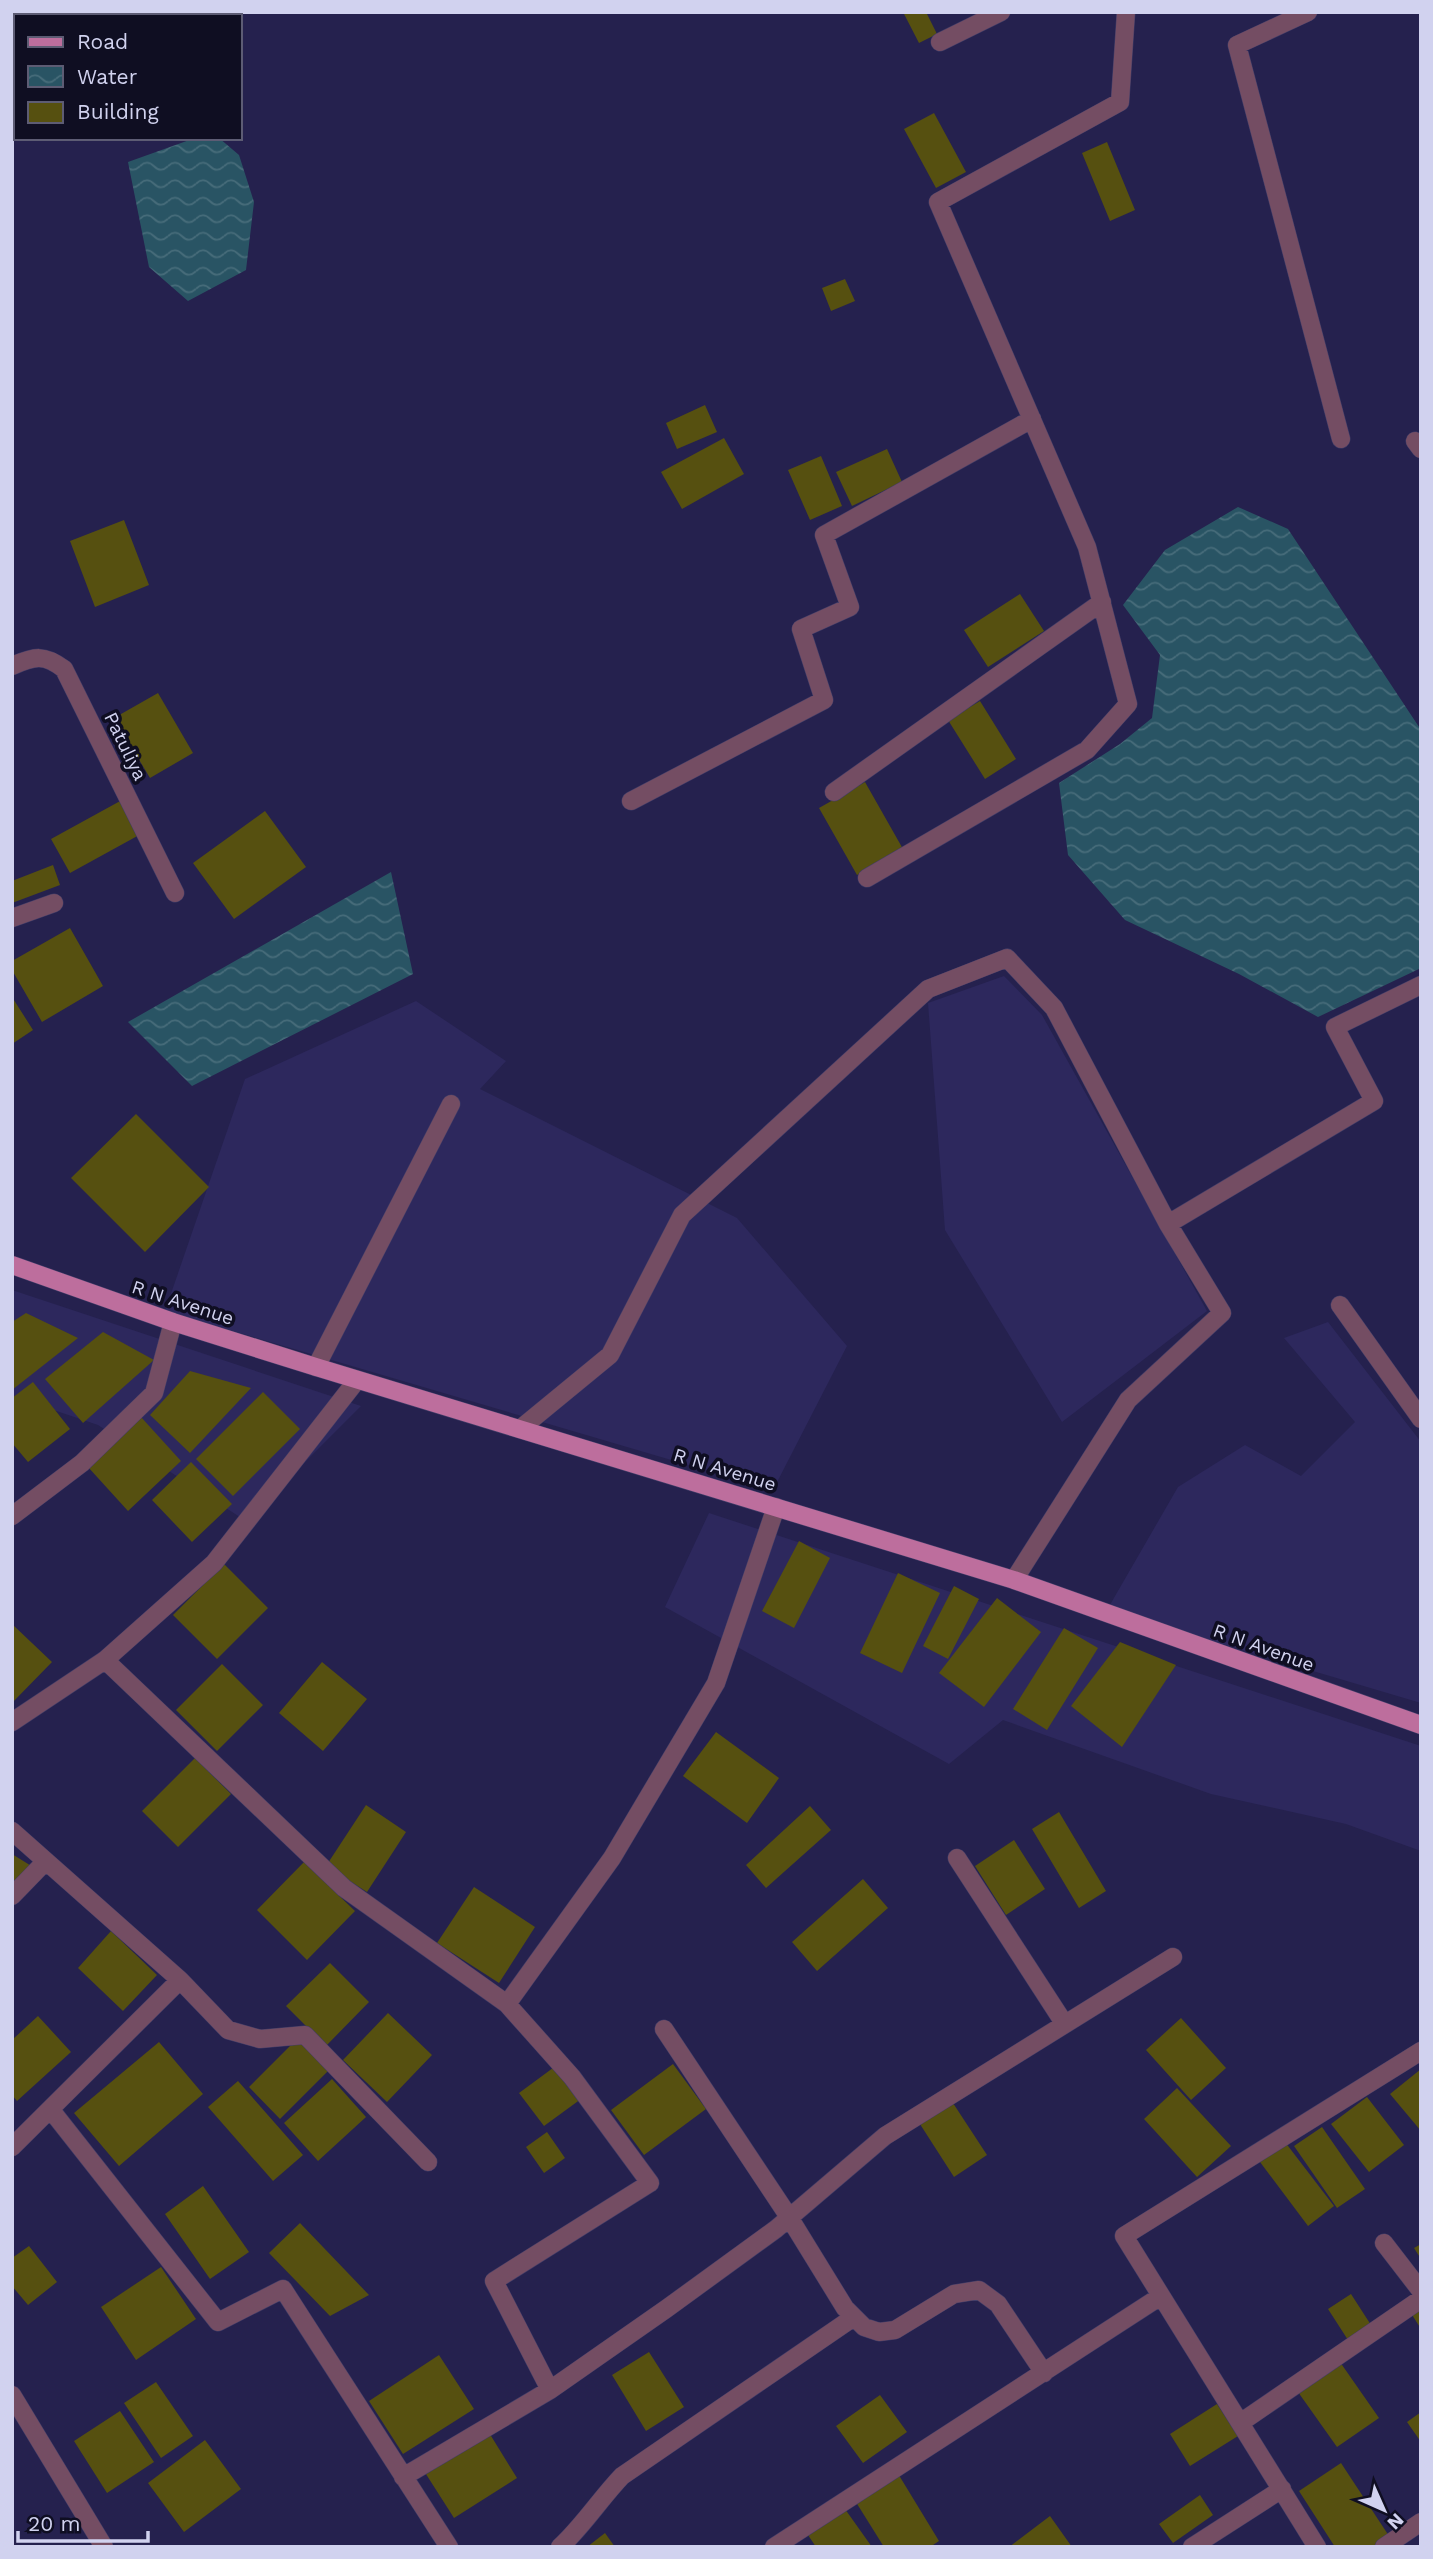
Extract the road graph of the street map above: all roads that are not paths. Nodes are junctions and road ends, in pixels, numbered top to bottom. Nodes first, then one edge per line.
1 (1001, 12) edge
2 (1126, 12) edge
3 (1308, 12) edge
4 (940, 42) dead end
5 (1032, 419) junction
6 (1341, 439) dead end
7 (1102, 602) junction
8 (12, 666) edge
9 (834, 792) dead end
10 (631, 801) dead end
11 (867, 878) dead end
12 (175, 893) dead end
13 (54, 903) dead end
14 (12, 918) edge
15 (1421, 985) edge
16 (451, 1104) dead end
17 (1168, 1224) junction
18 (12, 1265) edge
19 (1340, 1305) dead end
20 (173, 1322) junction
21 (316, 1367) junction
22 (357, 1380) junction
23 (1421, 1419) edge
24 (520, 1429) junction
25 (776, 1507) junction
26 (12, 1516) edge
27 (1014, 1580) junction
28 (105, 1660) junction
29 (12, 1722) edge
30 (1421, 1725) edge
31 (12, 1831) edge
32 (957, 1858) dead end
33 (46, 1862) junction
34 (12, 1895) edge
35 (1173, 1957) dead end
36 (180, 1980) junction
37 (507, 2004) junction
38 (1064, 2023) junction
39 (664, 2029) dead end
40 (1421, 2051) edge
41 (51, 2110) junction
42 (12, 2147) edge
43 (428, 2162) dead end
44 (789, 2217) junction
45 (1384, 2243) dead end
46 (1421, 2291) edge
47 (1161, 2296) junction
48 (1421, 2299) edge
49 (854, 2317) junction
50 (1044, 2373) junction
51 (550, 2390) junction
52 (12, 2395) edge
53 (1241, 2423) junction
54 (403, 2477) junction
55 (1282, 2489) junction
56 (1421, 2522) edge
57 (104, 2547) edge
58 (449, 2547) edge
59 (560, 2547) edge
60 (774, 2547) edge
61 (1192, 2547) edge
62 (1317, 2547) edge
63 (1384, 2547) edge

1 - 4 street
2 - 5 street
3 - 6 street
5 - 7 street
5 - 10 street
7 - 9 street
7 - 11 street
8 - 12 street, Patuliya
13 - 14 street
15 - 17 street
16 - 21 street
17 - 24 street
17 - 27 street
18 - 20 main road, R N Avenue
19 - 23 street
20 - 21 main road, R N Avenue
20 - 26 street
21 - 22 main road, R N Avenue
22 - 24 main road, R N Avenue
22 - 28 street
24 - 25 main road, R N Avenue
25 - 27 main road, R N Avenue
25 - 37 street
27 - 30 main road, R N Avenue
28 - 29 street
28 - 37 street
31 - 33 street
32 - 38 street
33 - 34 street
33 - 36 street
35 - 38 street
36 - 41 street
36 - 43 street
37 - 51 street
38 - 44 street
39 - 44 street
40 - 47 street
41 - 42 street
41 - 54 street
44 - 49 street
44 - 51 street
45 - 46 street
47 - 50 street
47 - 53 street
48 - 53 street
49 - 50 street
49 - 59 street
50 - 60 street
51 - 54 street
52 - 57 street
53 - 55 street
54 - 58 street
55 - 61 street
55 - 62 street
56 - 63 street

